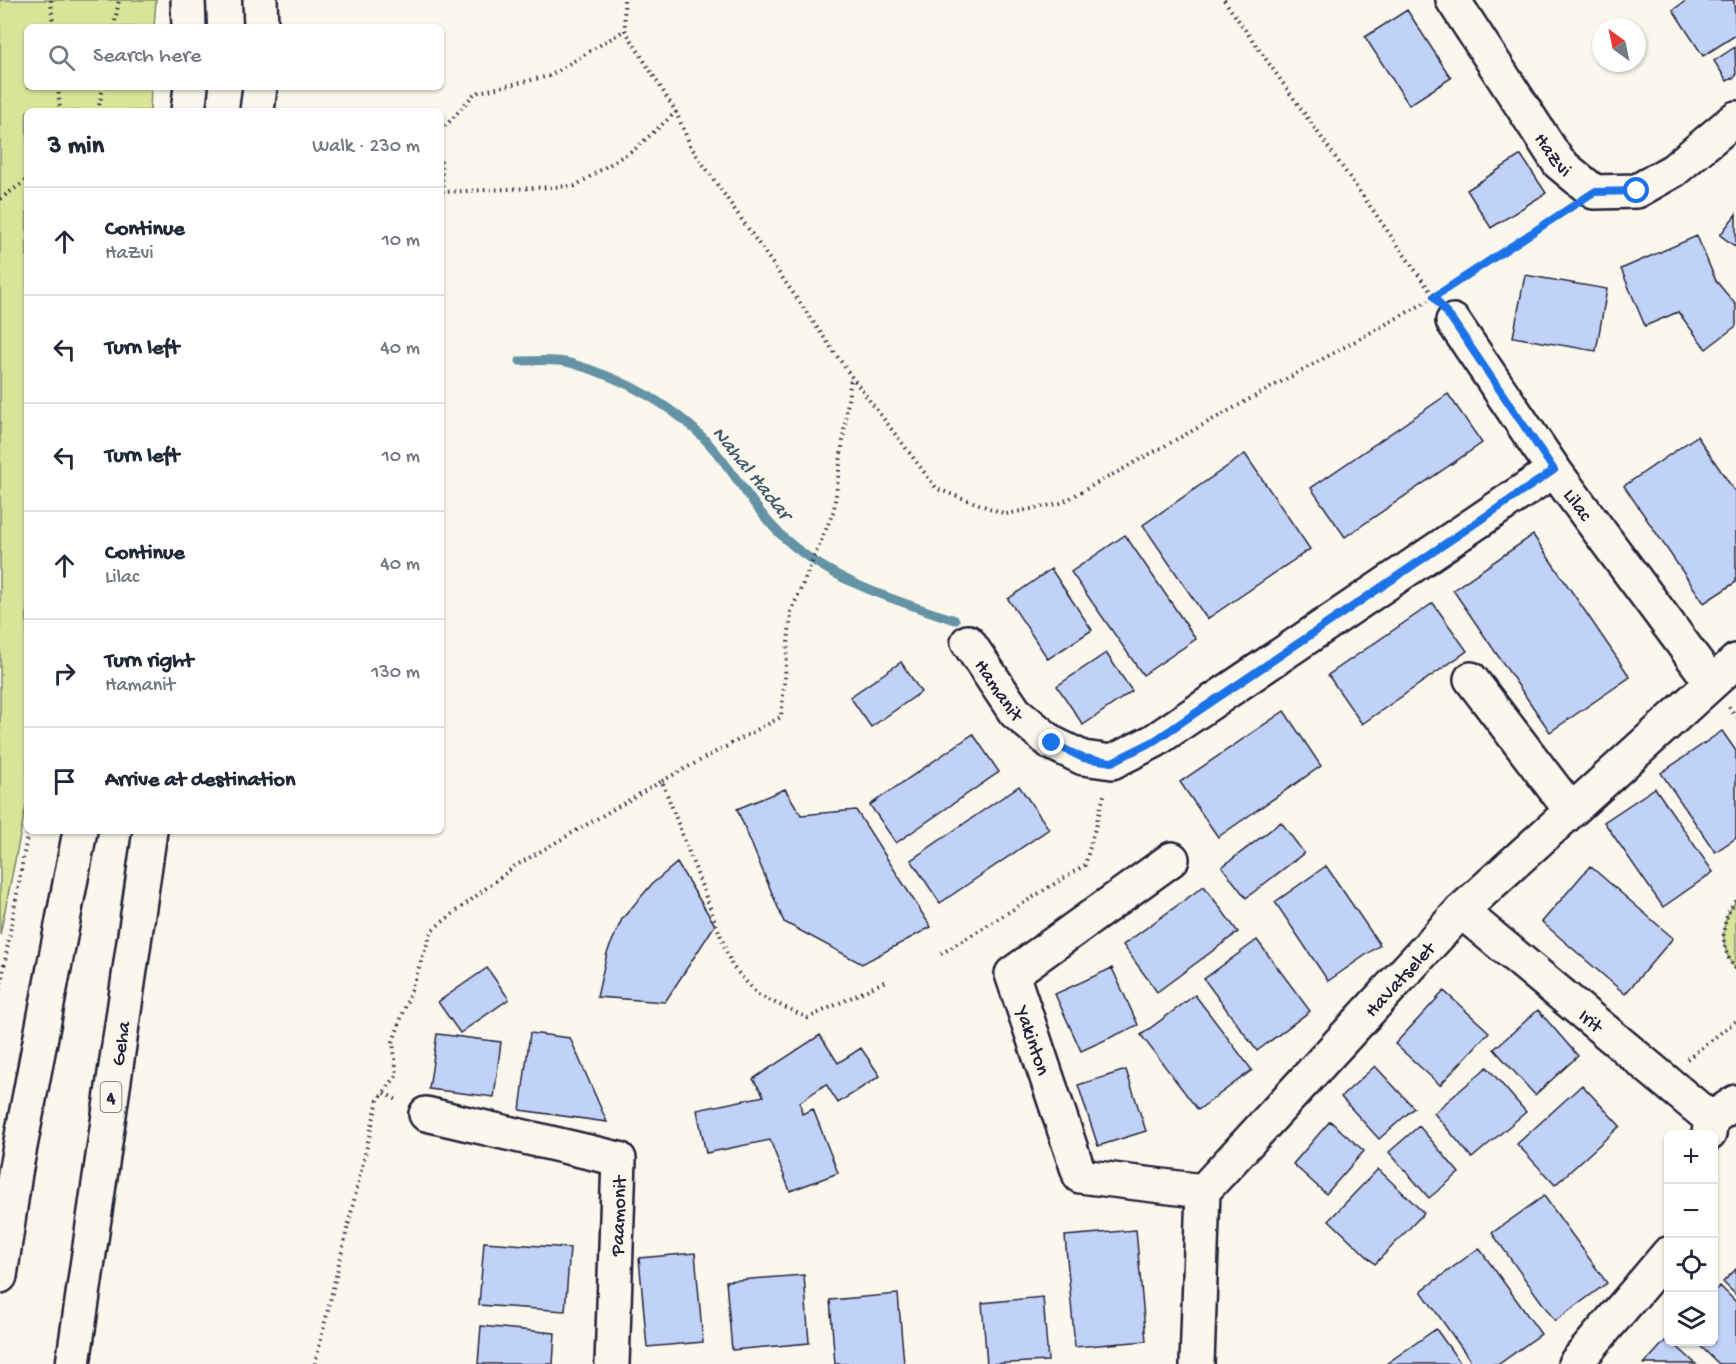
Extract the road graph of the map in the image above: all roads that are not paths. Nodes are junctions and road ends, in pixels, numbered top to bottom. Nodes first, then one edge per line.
1 (188, 0) edge
2 (260, 0) edge
3 (1452, 0) edge
4 (189, 24) edge
5 (261, 24) edge
6 (191, 90) edge
7 (260, 90) edge
8 (188, 108) edge
9 (257, 108) edge
10 (1736, 118) edge
11 (1443, 309) road end
12 (1554, 470) junction
13 (968, 642) dead end
14 (1736, 661) edge
15 (1471, 679) dead end
16 (1711, 682) junction
17 (1570, 809) junction
18 (79, 834) edge
19 (150, 834) edge
20 (1172, 860) dead end
21 (1461, 911) junction
22 (426, 1114) dead end
23 (1718, 1118) edge
24 (1203, 1191) junction
25 (1664, 1259) edge
26 (0, 1276) edge
27 (73, 1364) edge
28 (612, 1364) edge
29 (1197, 1364) edge
30 (1575, 1364) edge

1 - 4 main road
2 - 5 main road
3 - 10 main road, HaZvi
6 - 8 main road
7 - 9 main road
11 - 12 main road, Lilac
12 - 13 main road, Hamanit
12 - 16 main road, Lilac
14 - 16 main road, HaVatselet
15 - 17 main road
16 - 17 main road, HaVatselet
17 - 21 main road, HaVatselet
18 - 26 main road
19 - 27 main road, Geha / 4
20 - 24 main road, Yakinton
21 - 23 main road, Irit
21 - 24 main road, HaVatselet
22 - 28 main road, Paamonit
24 - 29 main road
25 - 30 main road

